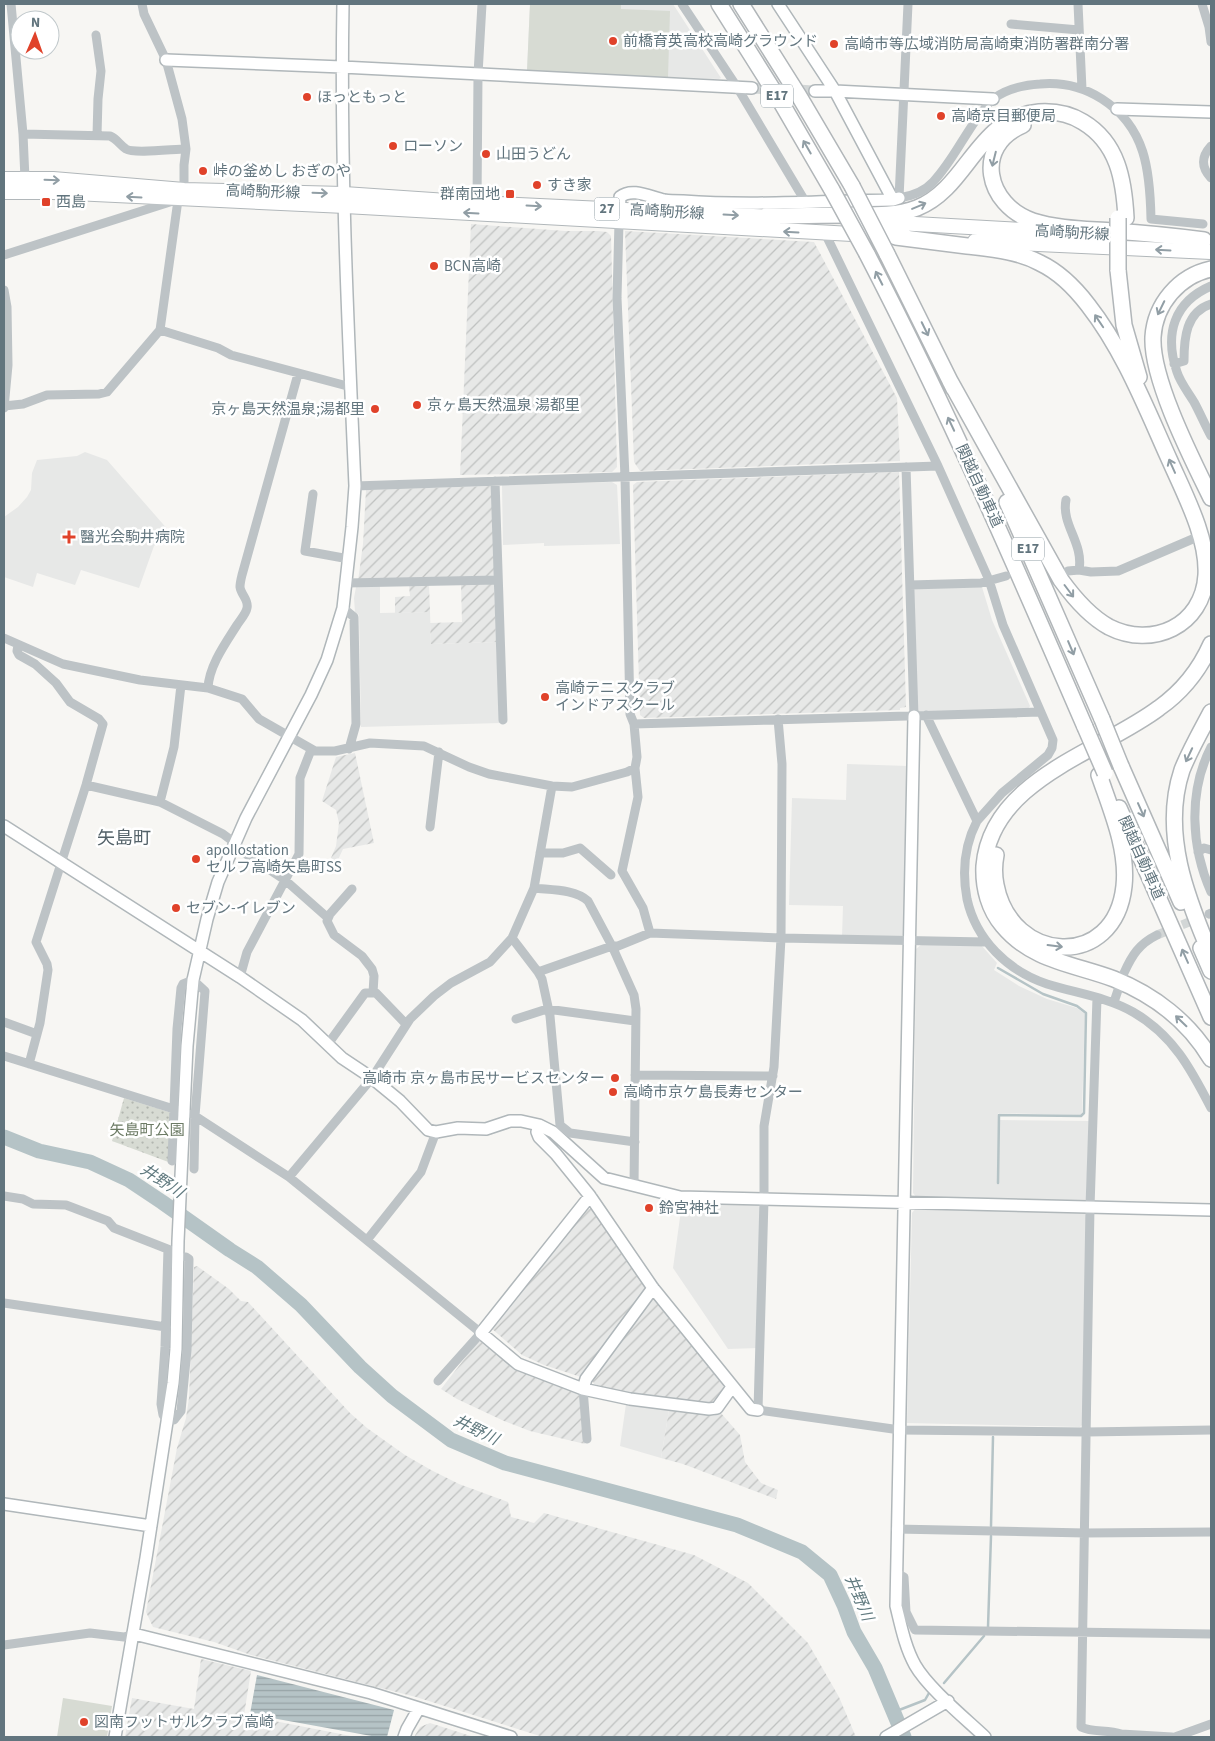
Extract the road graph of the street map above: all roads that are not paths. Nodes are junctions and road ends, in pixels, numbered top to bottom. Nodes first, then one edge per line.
1 (11, 4) edge
2 (142, 4) edge
3 (343, 4) edge
4 (482, 4) edge
5 (682, 4) edge
6 (719, 4) edge
7 (741, 4) edge
8 (778, 4) edge
9 (908, 4) edge
10 (1078, 4) edge
11 (1202, 4) edge
12 (1011, 24) dead end
13 (1079, 30) junction
14 (96, 35) dead end
15 (1211, 42) edge
16 (166, 60) junction
17 (342, 67) junction
18 (478, 74) junction
19 (737, 87) junction
20 (752, 88) tunnel mouth
21 (1082, 89) junction
22 (815, 91) tunnel mouth
23 (835, 91) junction
24 (905, 94) junction
25 (993, 99) junction
26 (1117, 109) junction
27 (1211, 112) edge
28 (23, 134) junction
29 (97, 135) junction
30 (1211, 146) edge
31 (186, 149) junction
32 (1211, 178) edge
33 (4, 179) edge
34 (25, 180) junction
35 (4, 192) edge
36 (181, 195) junction
37 (896, 199) junction
38 (344, 200) junction
39 (804, 202) junction
40 (477, 203) junction
41 (619, 216) junction
42 (766, 216) junction
43 (1122, 218) junction
44 (1202, 224) dead end
45 (825, 233) junction
46 (896, 237) junction
47 (1209, 244) edge
48 (4, 255) edge
49 (1211, 269) edge
50 (1122, 270) junction
51 (1211, 286) edge
52 (4, 290) edge
53 (1211, 304) edge
54 (160, 330) junction
55 (1174, 364) junction
56 (298, 374) junction
57 (950, 381) junction
58 (351, 387) junction
59 (4, 407) edge
60 (1176, 420) junction
61 (1156, 428) junction
62 (1211, 436) edge
63 (938, 466) junction
64 (906, 467) junction
65 (625, 477) junction
66 (495, 481) junction
67 (355, 486) junction
68 (1209, 492) edge
69 (313, 494) dead end
70 (1185, 496) junction
71 (1066, 500) dead end
72 (1211, 502) edge
73 (1211, 537) edge
74 (1196, 538) dead end
75 (349, 559) junction
76 (1011, 570) junction
77 (1079, 570) junction
78 (1068, 571) dead end
79 (498, 580) junction
80 (989, 580) junction
81 (346, 583) junction
82 (910, 585) junction
83 (343, 608) junction
84 (4, 638) edge
85 (1211, 644) edge
86 (18, 645) junction
87 (1211, 666) edge
88 (181, 685) junction
89 (208, 688) junction
90 (1040, 712) junction
91 (1211, 712) edge
92 (926, 715) junction
93 (914, 716) junction
94 (778, 719) junction
95 (503, 720) dead end
96 (634, 724) junction
97 (289, 737) junction
98 (1211, 748) edge
99 (349, 749) junction
100 (311, 750) junction
101 (439, 752) junction
102 (635, 768) junction
103 (1102, 774) junction
104 (86, 785) junction
105 (552, 786) junction
106 (160, 802) junction
107 (976, 821) junction
108 (4, 826) edge
109 (430, 827) dead end
110 (235, 843) junction
111 (1211, 850) edge
112 (1198, 852) junction
113 (540, 853) junction
114 (60, 862) junction
115 (611, 875) dead end
116 (285, 880) junction
117 (534, 888) junction
118 (352, 889) dead end
119 (1211, 892) edge
120 (328, 918) junction
121 (650, 933) junction
122 (1157, 935) tunnel mouth
123 (512, 938) junction
124 (781, 938) junction
125 (909, 941) junction
126 (985, 942) junction
127 (612, 946) junction
128 (199, 951) junction
129 (1211, 955) edge
130 (1211, 971) edge
131 (538, 972) junction
132 (1124, 973) dead end
133 (240, 977) junction
134 (193, 980) junction
135 (1118, 990) dead end
136 (374, 993) junction
137 (1097, 998) junction
138 (1114, 1002) junction
139 (547, 1009) junction
140 (1211, 1017) edge
141 (516, 1019) dead end
142 (635, 1021) junction
143 (4, 1022) edge
144 (406, 1024) junction
145 (37, 1034) junction
146 (328, 1044) junction
147 (4, 1056) edge
148 (1211, 1059) edge
149 (30, 1064) junction
150 (635, 1075) junction
151 (773, 1076) junction
152 (372, 1078) junction
153 (1211, 1108) edge
154 (176, 1109) junction
155 (193, 1115) junction
156 (539, 1125) junction
157 (436, 1132) junction
158 (634, 1142) junction
159 (172, 1161) dead end
160 (194, 1169) dead end
161 (289, 1177) junction
162 (634, 1186) junction
163 (4, 1196) edge
164 (590, 1196) junction
165 (764, 1200) junction
166 (904, 1203) junction
167 (1090, 1207) junction
168 (1211, 1210) edge
169 (367, 1240) junction
170 (186, 1258) dead end
171 (653, 1288) junction
172 (4, 1303) edge
173 (166, 1327) junction
174 (481, 1332) junction
175 (438, 1381) dead end
176 (732, 1387) junction
177 (583, 1389) junction
178 (758, 1410) junction
179 (168, 1420) junction
180 (900, 1430) junction
181 (1211, 1430) edge
182 (1087, 1432) junction
183 (587, 1439) dead end
184 (4, 1504) edge
185 (151, 1526) junction
186 (896, 1529) junction
187 (1211, 1532) edge
188 (1085, 1533) junction
189 (896, 1573) junction
190 (1083, 1633) junction
191 (134, 1634) junction
192 (1211, 1634) edge
193 (4, 1645) edge
194 (948, 1701) junction
195 (419, 1708) junction
196 (1211, 1724) edge
197 (1121, 1736) edge
198 (115, 1737) edge
199 (404, 1737) edge
200 (511, 1737) edge
201 (886, 1737) edge
202 (985, 1737) edge
203 (1174, 1737) edge

1 - 28 street
2 - 16 street
3 - 17 street
4 - 18 street
5 - 19 street
76 -> 6 highway, 関越自動車道 / E17, bridge
7 -> 57 highway, 関越自動車道 / E17, bridge
8 - 23 street
9 - 24 street
10 - 13 street
11 - 15 street
12 - 13 street
13 - 21 street
14 - 29 street
16 - 17 street
16 - 31 street
17 - 18 street
17 - 38 street
18 - 19 street
18 - 40 street
19 - 20 street
19 - 39 street
21 - 25 street
21 - 26 street
22 - 23 street
23 - 24 street
23 - 37 street
24 - 25 street
24 - 37 street
25 - 37 street
26 - 27 street
26 - 44 street
28 - 29 street
28 - 34 street
29 - 31 street
30 - 32 street
31 - 36 street
33 - 34 main road, 高崎駒形線 / 27
34 -> 36 main road, 高崎駒形線 / 27
36 -> 35 main road, 高崎駒形線 / 27
36 - 38 main road, 高崎駒形線 / 27
36 - 48 street
36 - 54 street
37 - 39 street
38 - 40 main road, 高崎駒形線 / 27
41 -> 38 main road, 高崎駒形線 / 27
38 - 58 street
39 - 41 street
40 -> 41 main road, 高崎駒形線 / 27
41 -> 42 main road, 高崎駒形線 / 27
45 -> 41 main road, 高崎駒形線 / 27
41 - 65 street
42 -> 43 highway
42 - 47 main road, 高崎駒形線 / 27
43 -> 47 highway
43 - 50 highway, bridge
45 - 46 main road, 高崎駒形線 / 27
45 - 63 street
47 -> 46 main road, 高崎駒形線 / 27
61 -> 46 highway
49 -> 60 highway
50 - 60 highway
50 - 61 highway
51 - 55 street
52 - 59 street
53 - 55 street
54 - 56 street
54 - 59 street
55 - 62 street
56 - 58 street
56 - 89 street
57 -> 70 highway
57 -> 130 highway, 関越自動車道 / E17, bridge
58 - 67 street
60 - 68 highway
70 -> 61 highway
63 - 64 street
63 - 80 street
64 - 65 street
64 - 82 street
65 - 66 street
65 - 96 street
66 - 67 street
66 - 79 street
67 - 75 street
68 - 72 highway
69 - 75 street
70 - 73 highway
71 - 77 street
74 - 77 street
75 - 81 street
76 - 80 street
76 - 103 highway, 関越自動車道 / E17, bridge
77 - 78 street
79 - 81 street
79 - 95 street
80 - 82 street
80 - 90 street
81 - 83 street
82 - 93 street
83 - 97 street
83 - 99 street
84 - 86 street
148 -> 85 highway
86 - 88 street
86 - 104 street
87 -> 103 highway
88 - 89 street
88 - 106 street
89 - 97 street
90 - 92 street
90 - 107 street
91 -> 129 highway
92 - 93 street
92 - 107 street
93 - 94 street
93 - 125 street
94 - 96 street
94 - 124 street
96 - 102 street
97 - 100 street
97 - 110 street
98 - 112 street
99 - 100 street
99 - 101 street
100 - 116 street
101 - 105 street
101 - 109 street
102 - 105 street
102 - 121 street
140 -> 103 highway, 関越自動車道 / E17
104 - 106 street
104 - 114 street
105 - 113 street
106 - 110 street
107 - 126 street
108 - 114 street
110 - 116 street
110 - 128 street
111 - 112 street
112 - 119 street
113 - 115 street
113 - 117 street
114 - 128 street
114 - 145 street
116 - 120 street
116 - 133 street
117 - 123 street
117 - 127 street
118 - 120 street
120 - 136 street
121 - 124 street
121 - 127 street
122 - 132 street
123 - 131 street
123 - 144 street
124 - 125 street
124 - 151 street
125 - 126 street
125 - 166 street
126 - 137 street
127 - 131 street
127 - 142 street
128 - 133 street
128 - 134 street
131 - 139 street
133 - 146 street
134 - 154 street
134 - 155 street
134 - 179 street
135 - 138 street
136 - 144 street
136 - 146 street
137 - 138 street
137 - 167 street
138 - 153 street
139 - 141 street
139 - 142 street
139 - 158 street
142 - 150 street
143 - 145 street
144 - 152 street
145 - 149 street
146 - 152 street
147 - 149 street
149 - 154 street
150 - 151 street
150 - 158 street
151 - 165 street
152 - 157 street
152 - 161 street
154 - 159 street
155 - 160 street
155 - 161 street
156 - 157 street
156 - 162 street
156 - 164 street
157 - 169 street
158 - 162 street
161 - 169 street
162 - 165 street
163 - 173 street
164 - 171 street
164 - 174 street
165 - 166 street
165 - 178 street
166 - 167 street
166 - 180 street
167 - 168 street
167 - 182 street
169 - 174 street
170 - 179 street
171 - 176 street
171 - 177 street
172 - 173 street
173 - 179 street
174 - 175 street
174 - 177 street
176 - 177 street
176 - 178 street
177 - 183 street
178 - 180 street
179 - 185 street
180 - 182 street
180 - 186 street
181 - 182 street
182 - 188 street
184 - 185 street
185 - 191 street
186 - 188 street
186 - 189 street
187 - 188 street
188 - 190 street
189 - 190 street
189 - 194 street
190 - 192 street
190 - 197 street
191 - 193 street
191 - 195 street
191 - 198 street
194 - 201 street
194 - 202 street
195 - 199 street
195 - 200 street
196 - 203 street
197 - 203 street

